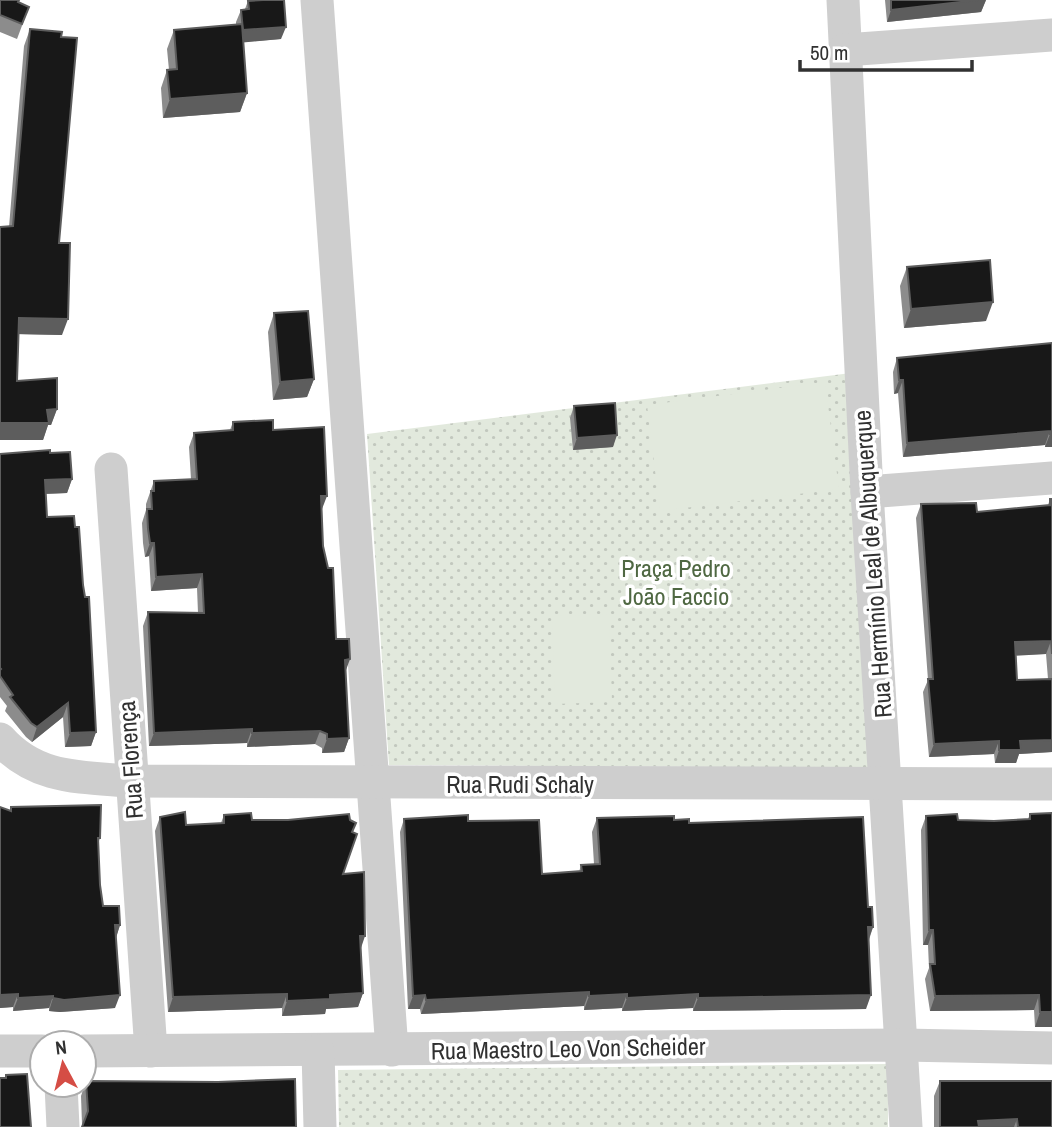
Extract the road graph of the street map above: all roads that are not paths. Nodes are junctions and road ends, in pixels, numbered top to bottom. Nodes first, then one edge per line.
1 (317, 0) edge
2 (843, 0) edge
3 (1052, 35) edge
4 (845, 50) junction
5 (111, 469) dead end
6 (1052, 478) edge
7 (866, 492) junction
8 (0, 739) edge
9 (131, 781) junction
10 (372, 784) junction
11 (887, 784) junction
12 (1052, 784) edge
13 (903, 1045) junction
14 (1052, 1048) edge
15 (392, 1050) junction
16 (0, 1051) edge
17 (28, 1051) edge
18 (98, 1051) edge
19 (151, 1051) junction
20 (318, 1051) junction
21 (62, 1099) edge
22 (63, 1127) edge
23 (320, 1127) edge
24 (906, 1127) edge

1 - 10 street
2 - 4 street, Rua Hermínio Leal de Albuquerque
3 - 4 street
4 - 7 street, Rua Hermínio Leal de Albuquerque
5 - 9 street, Rua Florença
6 - 7 street
7 - 11 street, Rua Hermínio Leal de Albuquerque
8 - 9 street, Rua Rudi Schaly
9 - 10 street, Rua Rudi Schaly
9 - 19 street, Rua Florença
10 - 11 street, Rua Rudi Schaly
10 - 15 street
11 - 12 street, Rua Rudi Schaly
11 - 13 street, Rua Hermínio Leal de Albuquerque
13 - 14 street, Rua Maestro Leo Von Scheider
13 - 15 street, Rua Maestro Leo Von Scheider
13 - 24 street, Rua Hermínio Leal de Albuquerque
15 - 20 street, Rua Maestro Leo Von Scheider
16 - 17 street
18 - 19 street, Rua Maestro Leo Von Scheider
19 - 20 street, Rua Maestro Leo Von Scheider
20 - 23 street
21 - 22 street

